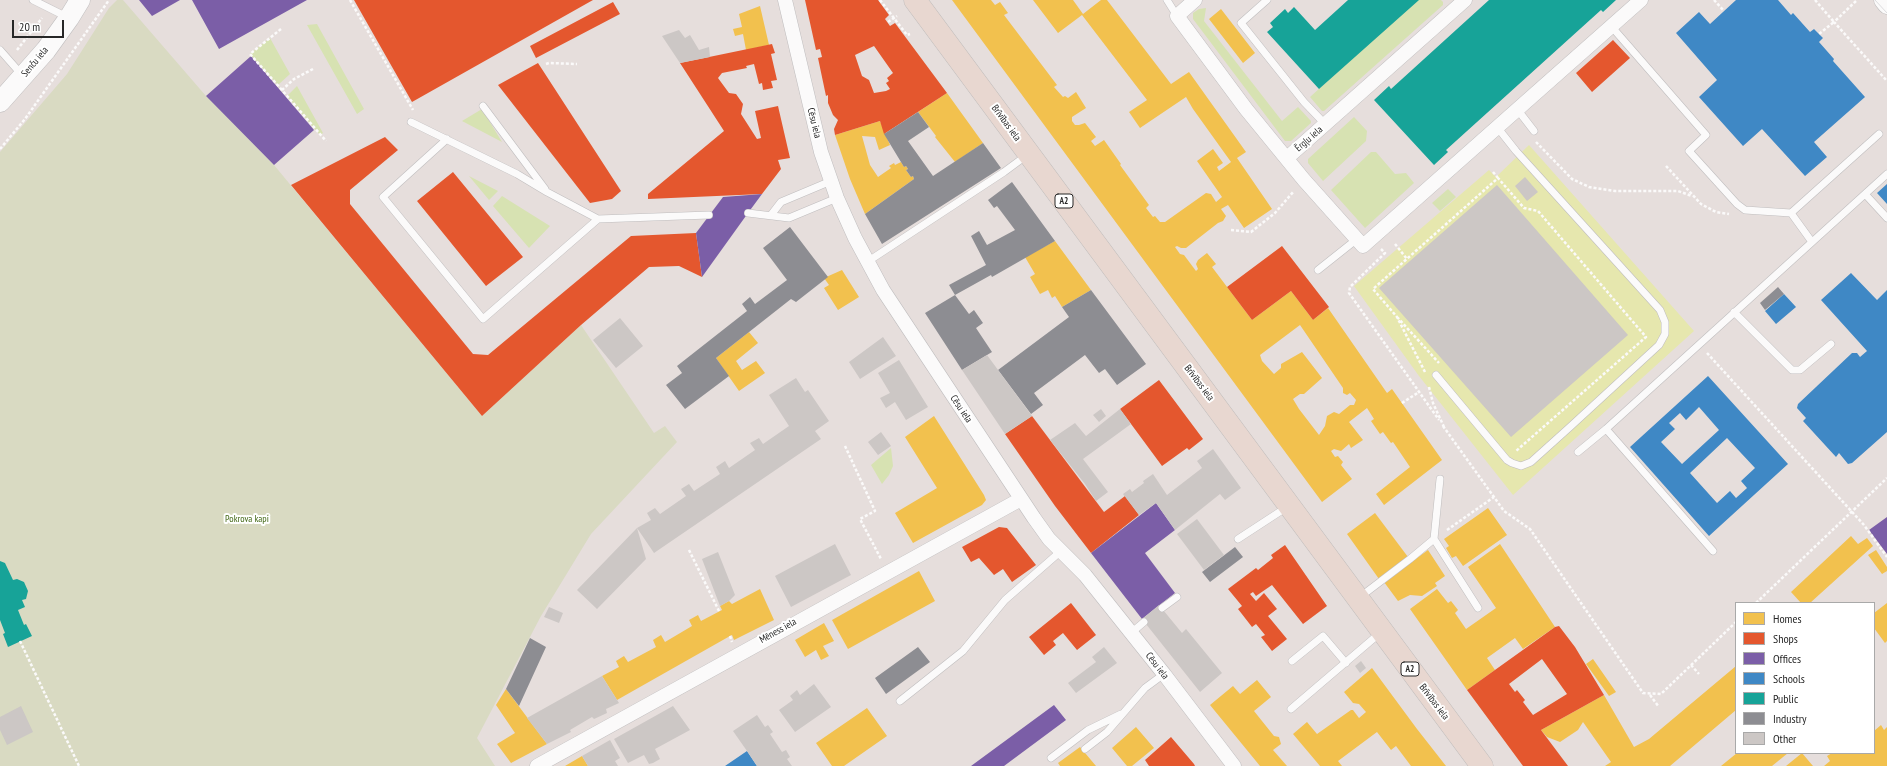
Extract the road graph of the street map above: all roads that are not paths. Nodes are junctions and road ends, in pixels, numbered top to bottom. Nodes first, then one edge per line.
1 (33, 0) edge
2 (80, 0) edge
3 (785, 0) edge
4 (915, 0) edge
5 (1167, 0) edge
6 (1195, 0) edge
7 (1267, 0) edge
8 (1642, 0) edge
9 (1883, 0) edge
10 (1462, 1) edge
11 (1887, 5) edge
12 (1177, 16) junction
13 (69, 18) junction
14 (1611, 26) junction
15 (0, 50) edge
16 (23, 77) junction
17 (0, 102) edge
18 (483, 106) dead end
19 (1517, 109) junction
20 (411, 122) dead end
21 (1326, 126) junction
22 (1497, 127) junction
23 (1534, 131) road end
24 (1879, 134) dead end
25 (447, 139) junction
26 (1029, 154) junction
27 (1288, 158) junction
28 (1887, 174) edge
29 (831, 181) junction
30 (547, 192) junction
31 (1865, 194) junction
32 (837, 198) junction
33 (748, 213) dead end
34 (1791, 213) junction
35 (709, 215) dead end
36 (771, 215) junction
37 (1887, 218) edge
38 (598, 219) junction
39 (1357, 240) junction
40 (1812, 242) junction
41 (867, 262) junction
42 (1318, 270) dead end
43 (1734, 312) junction
44 (1832, 344) dead end
45 (1436, 375) dead end
46 (1606, 429) junction
47 (1578, 452) dead end
48 (1440, 479) dead end
49 (1021, 499) junction
50 (1289, 506) junction
51 (1238, 539) dead end
52 (1434, 539) junction
53 (1713, 550) dead end
54 (1061, 551) junction
55 (1177, 597) dead end
56 (1357, 599) junction
57 (1162, 608) dead end
58 (1478, 608) dead end
59 (1144, 622) dead end
60 (1382, 632) junction
61 (1131, 633) junction
62 (1292, 661) dead end
63 (1346, 663) junction
64 (1164, 674) junction
65 (900, 701) dead end
66 (1291, 709) dead end
67 (1124, 712) junction
68 (1085, 749) dead end
69 (1051, 758) dead end
70 (537, 766) edge
71 (1234, 766) edge
72 (1482, 766) edge

1 - 13 lane
2 - 13 main road, Senču iela
3 - 29 street, Cēsu iela
4 - 26 highway, Brīvības iela / A2
5 - 12 lane
6 - 12 street
7 - 21 lane
8 - 14 street
9 - 11 street
10 - 21 street, Ērgļu iela
12 - 27 street, Ērgļu iela
13 - 16 main road, Senču iela
14 - 19 street
14 - 34 lane
15 - 16 lane
16 - 17 main road, Senču iela
18 - 30 lane
19 - 22 street
19 - 23 lane
20 - 25 lane
21 - 27 street, Ērgļu iela
22 - 39 street
22 - 45 lane
24 - 34 lane
25 - 30 lane
25 - 38 lane
26 - 41 lane
26 - 50 highway, Brīvības iela / A2
27 - 39 street
28 - 31 lane
29 - 32 street, Cēsu iela
29 - 36 lane
30 - 38 lane
31 - 37 lane
31 - 40 lane
32 - 36 lane
32 - 41 street, Cēsu iela
33 - 36 lane
34 - 40 lane
35 - 38 lane
39 - 42 lane
40 - 43 lane
41 - 49 street, Cēsu iela
43 - 44 lane
43 - 46 lane
46 - 47 lane
46 - 53 lane
48 - 52 lane
49 - 54 street, Cēsu iela
49 - 70 street, Mēness iela
50 - 51 lane
50 - 56 highway, Brīvības iela / A2
52 - 56 lane
52 - 58 lane
54 - 61 street, Cēsu iela
54 - 65 lane
55 - 57 lane
56 - 60 highway, Brīvības iela / A2
59 - 61 lane
60 - 63 lane
60 - 72 highway, Brīvības iela / A2
61 - 64 street, Cēsu iela
62 - 63 lane
63 - 66 lane
64 - 67 lane
64 - 71 street, Cēsu iela
67 - 68 lane
67 - 69 lane

